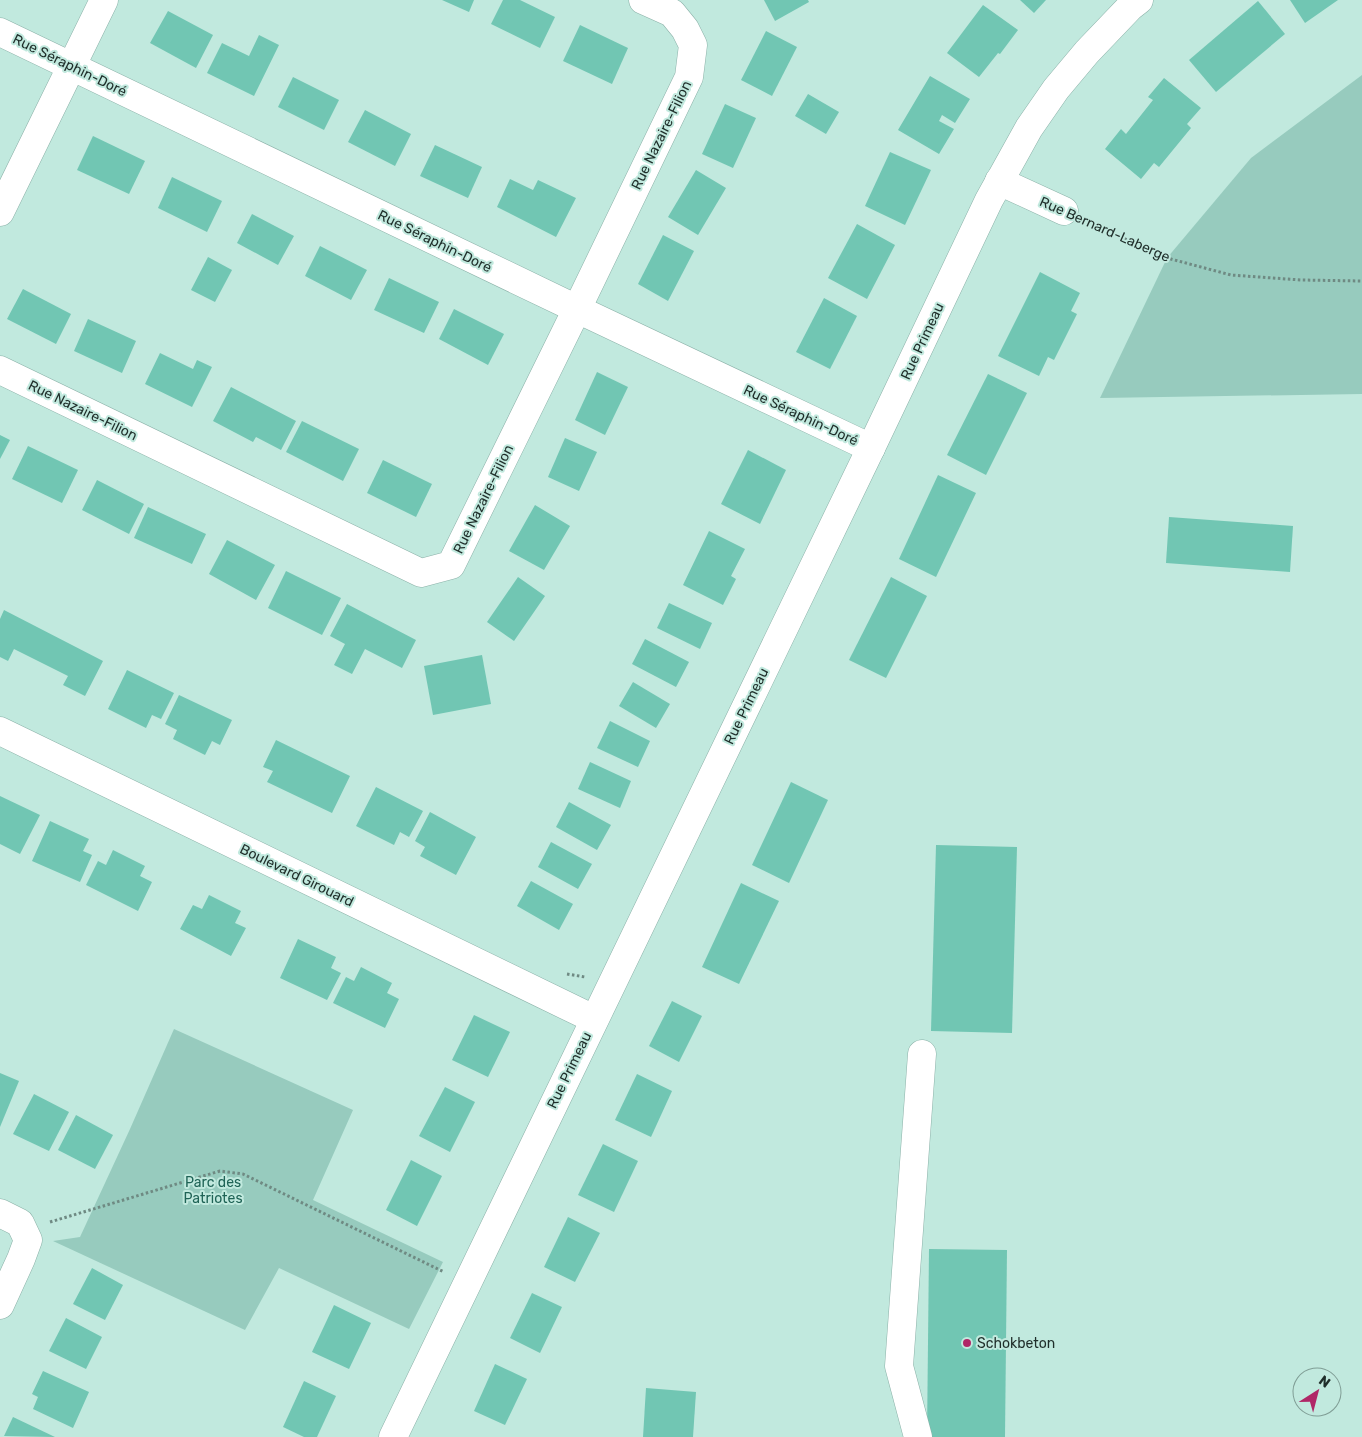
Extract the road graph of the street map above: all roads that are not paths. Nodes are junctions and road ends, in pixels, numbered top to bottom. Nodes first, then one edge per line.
1 (104, 0) edge
2 (643, 0) edge
3 (1139, 0) edge
4 (0, 32) edge
5 (72, 66) junction
6 (999, 181) junction
7 (1064, 211) road end
8 (0, 212) edge
9 (577, 309) junction
10 (0, 370) edge
11 (871, 448) junction
12 (0, 731) edge
13 (594, 1019) junction
14 (922, 1054) dead end
15 (0, 1213) edge
16 (0, 1305) edge
17 (392, 1437) edge
18 (918, 1437) edge

1 - 5 street
2 - 9 street, Rue Nazaire-Filion
3 - 6 street, Rue Primeau
4 - 5 street, Rue Séraphin-Doré
5 - 8 street
5 - 9 street, Rue Séraphin-Doré
6 - 7 street, Rue Bernard-Laberge
6 - 11 street, Rue Primeau
9 - 10 street, Rue Nazaire-Filion
9 - 11 street, Rue Séraphin-Doré
11 - 13 street, Rue Primeau
12 - 13 street, Boulevard Girouard
13 - 17 street, Rue Primeau
14 - 18 street
15 - 16 street

